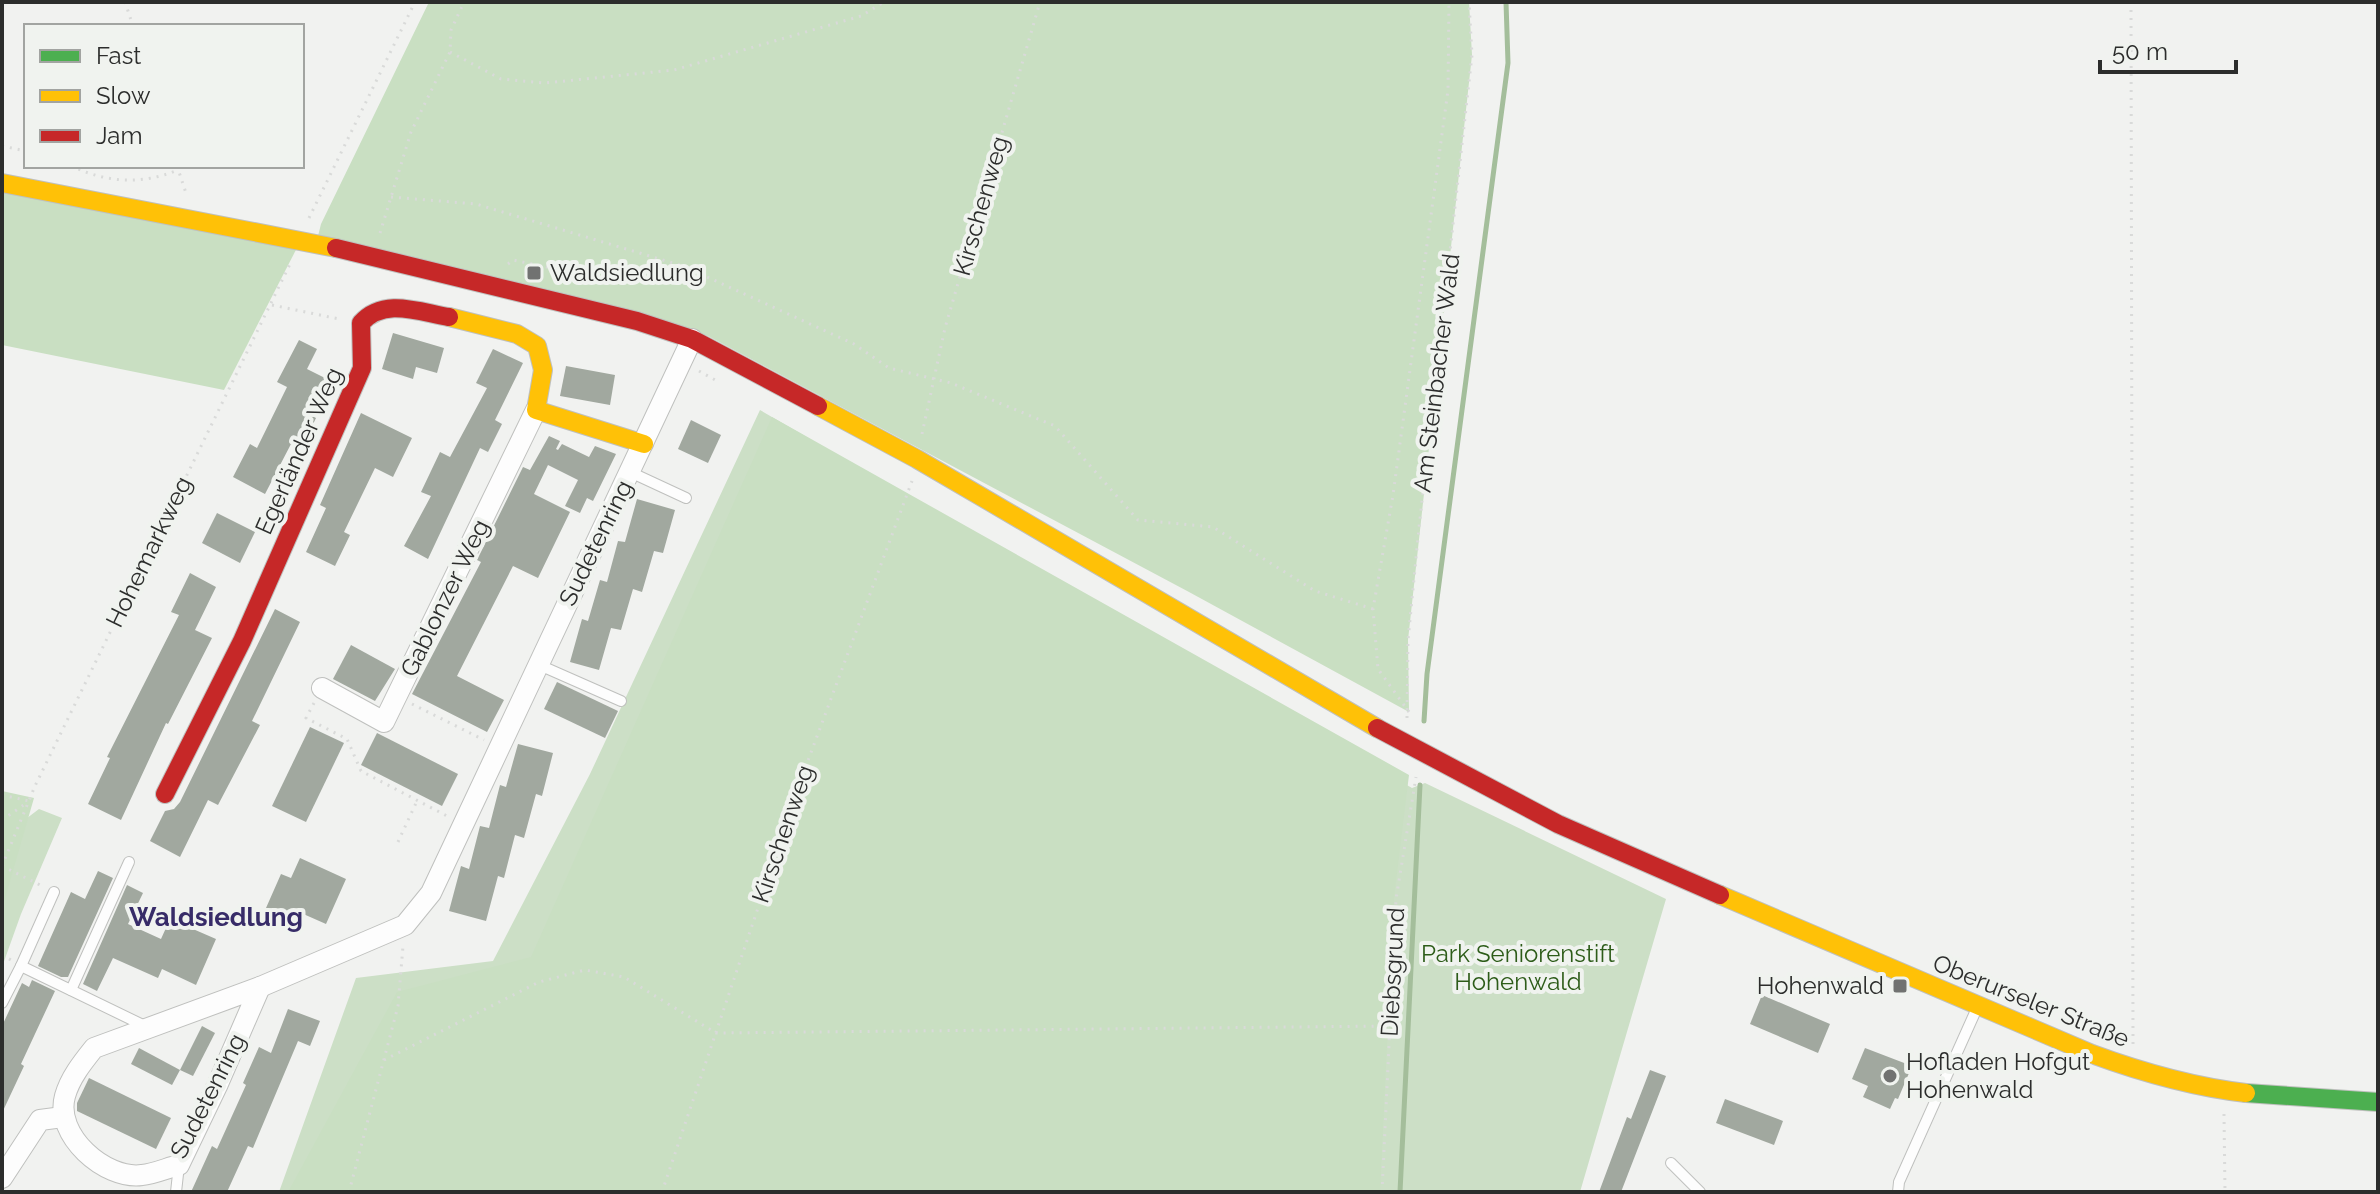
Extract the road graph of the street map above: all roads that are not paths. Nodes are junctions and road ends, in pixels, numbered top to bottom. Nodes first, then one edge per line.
1 (2, 183) edge
2 (692, 339) junction
3 (536, 410) junction
4 (644, 444) junction
5 (630, 472) junction
6 (686, 498) dead end
7 (537, 664) junction
8 (322, 688) road end
9 (621, 701) dead end
10 (165, 794) dead end
11 (129, 862) dead end
12 (54, 892) road end
13 (21, 966) junction
14 (260, 987) junction
15 (71, 990) junction
16 (2, 1003) edge
17 (1978, 1007) junction
18 (147, 1027) junction
19 (2378, 1102) edge
20 (63, 1117) junction
21 (1671, 1163) dead end
22 (179, 1165) junction
23 (2, 1178) edge
24 (176, 1192) edge
25 (1700, 1192) edge
26 (1898, 1192) edge

1 - 2 main road, Oberurseler Straße
2 - 4 street, Sudetenring
2 - 17 main road, Oberurseler Straße
3 - 4 main road
3 - 8 street, Gablonzer Weg
3 - 10 main road, Egerländer Weg
4 - 5 street, Sudetenring
5 - 6 lane
5 - 7 street, Sudetenring
7 - 9 lane
7 - 14 street, Sudetenring
11 - 15 lane
12 - 13 lane
13 - 15 lane
13 - 16 lane
14 - 18 street, Sudetenring
14 - 22 street, Sudetenring
15 - 18 lane
17 - 19 main road, Oberurseler Straße
17 - 26 lane
18 - 20 street, Sudetenring
20 - 22 street, Sudetenring
20 - 23 street
21 - 25 lane
22 - 24 lane

